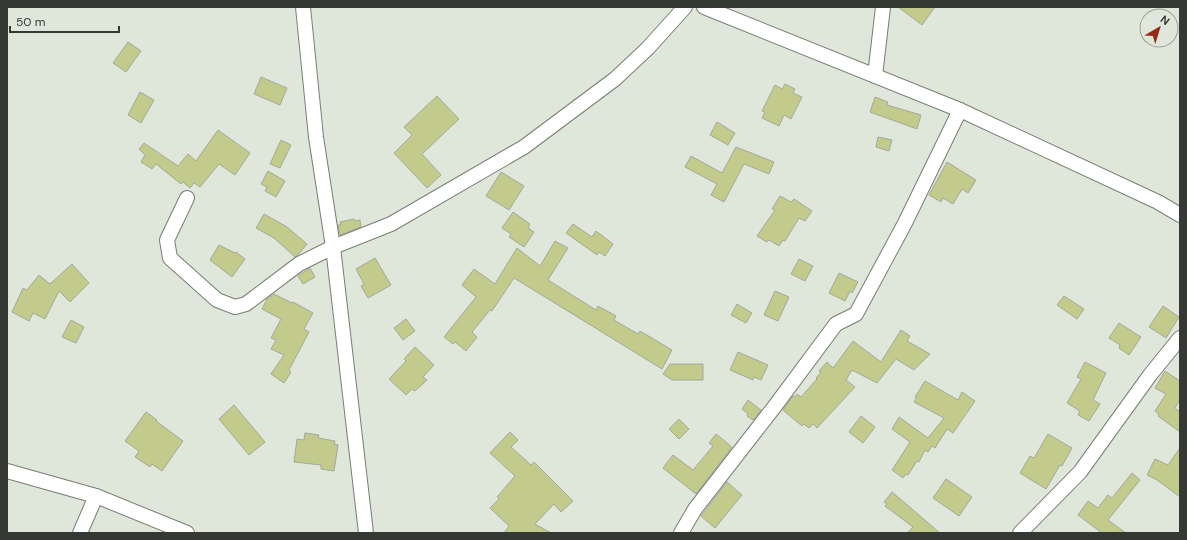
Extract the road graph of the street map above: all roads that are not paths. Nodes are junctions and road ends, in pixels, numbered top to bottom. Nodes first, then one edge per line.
1 (303, 7) edge
2 (685, 7) edge
3 (704, 7) edge
4 (883, 7) edge
5 (875, 76) junction
6 (960, 110) junction
7 (187, 198) dead end
8 (1180, 215) edge
9 (333, 247) junction
10 (1180, 338) edge
11 (7, 471) edge
12 (96, 496) junction
13 (80, 533) edge
14 (187, 533) edge
15 (366, 533) edge
16 (681, 533) edge
17 (1020, 533) edge

1 - 9 street
2 - 9 street
3 - 5 street
4 - 5 street
5 - 6 street
6 - 8 street
6 - 16 street
7 - 9 street
9 - 15 street
10 - 17 street
11 - 12 street
12 - 13 street
12 - 14 street

